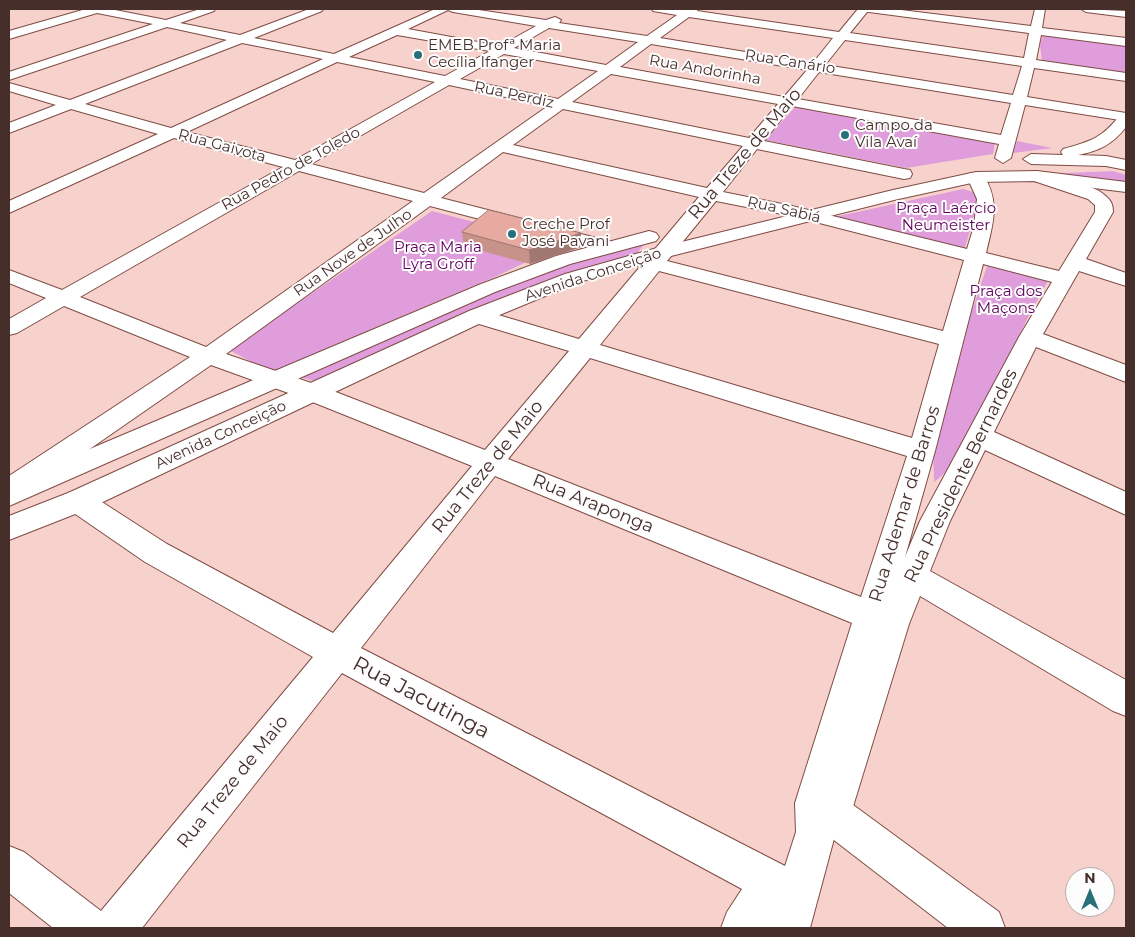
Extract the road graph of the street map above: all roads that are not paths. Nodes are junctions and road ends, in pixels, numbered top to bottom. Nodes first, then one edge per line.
1 (96, 9) edge
2 (210, 9) edge
3 (318, 9) edge
4 (443, 9) edge
5 (452, 9) edge
6 (657, 9) edge
7 (864, 9) edge
8 (869, 9) edge
9 (1040, 9) edge
10 (1086, 9) edge
11 (690, 11) edge
12 (565, 14) dead end
13 (1126, 14) edge
14 (166, 23) junction
15 (548, 23) junction
16 (397, 30) junction
17 (1034, 31) junction
18 (9, 35) edge
19 (843, 36) junction
20 (239, 39) junction
21 (649, 40) junction
22 (1126, 42) edge
23 (501, 50) junction
24 (335, 58) junction
25 (1029, 63) junction
26 (818, 67) junction
27 (608, 69) junction
28 (9, 76) edge
29 (1126, 77) edge
30 (447, 80) junction
31 (9, 87) edge
32 (1017, 99) junction
33 (789, 101) junction
34 (70, 104) junction
35 (560, 104) junction
36 (1126, 117) edge
37 (9, 128) edge
38 (173, 133) junction
39 (1112, 136) junction
40 (1007, 141) junction
41 (756, 143) junction
42 (501, 147) junction
43 (1003, 159) junction
44 (1124, 162) edge
45 (297, 165) junction
46 (945, 167) dead end
47 (913, 173) joint
48 (1037, 176) junction
49 (976, 177) junction
50 (1126, 187) edge
51 (712, 195) junction
52 (428, 200) junction
53 (773, 207) junction
54 (9, 208) edge
55 (810, 216) junction
56 (682, 229) junction
57 (609, 247) junction
58 (973, 257) junction
59 (659, 258) junction
60 (1070, 271) junction
61 (9, 276) edge
62 (1126, 280) edge
63 (65, 296) junction
64 (477, 316) junction
65 (9, 328) edge
66 (1030, 337) junction
67 (953, 341) junction
68 (586, 348) junction
69 (208, 356) junction
70 (1126, 374) edge
71 (274, 380) junction
72 (314, 393) junction
73 (980, 436) junction
74 (922, 451) junction
75 (490, 463) junction
76 (9, 490) edge
77 (9, 496) edge
78 (78, 501) junction
79 (1126, 504) edge
80 (9, 528) edge
81 (900, 569) junction
82 (882, 620) junction
83 (337, 653) junction
84 (1126, 699) edge
85 (821, 816) junction
86 (9, 867) edge
87 (787, 876) junction
88 (88, 928) edge
89 (115, 928) edge
90 (743, 928) edge
91 (788, 928) edge
92 (982, 928) edge

1 - 14 street, Rua Perdiz
1 - 18 street
2 - 14 street
3 - 20 street
4 - 16 street
5 - 15 street, Rua Canário
6 - 11 street
7 - 19 street, Rua Treze de Maio
8 - 17 street
9 - 17 street
10 - 13 street
11 - 19 street
11 - 21 street, Rua Nove de Julho
12 - 15 street, Rua Pedro de Toledo
14 - 20 street, Rua Perdiz
14 - 28 street
15 - 21 street, Rua Canário
15 - 23 street, Rua Pedro de Toledo
16 - 23 street, Rua Andorinha
16 - 24 street
17 - 22 street
17 - 25 street
19 - 25 street
19 - 26 street, Rua Treze de Maio
20 - 24 street, Rua Perdiz
20 - 34 street
21 - 26 street, Rua Canário
21 - 27 street, Rua Nove de Julho
23 - 27 street, Rua Andorinha
23 - 30 street, Rua Pedro de Toledo
24 - 30 street, Rua Perdiz
24 - 38 street
25 - 29 street
25 - 32 street
26 - 32 street, Rua Canário
26 - 33 street, Rua Treze de Maio
27 - 33 street, Rua Andorinha
27 - 35 street, Rua Nove de Julho
30 - 35 street, Rua Perdiz
30 - 45 street, Rua Pedro de Toledo
31 - 34 street, Rua Gaivota
32 - 36 street, Rua Canário
32 - 40 street
33 - 40 street, Rua Andorinha
33 - 41 street, Rua Treze de Maio
34 - 37 street
34 - 38 street, Rua Gaivota
35 - 41 street, Rua Perdiz
35 - 42 street, Rua Nove de Julho
36 - 39 street
38 - 45 street, Rua Gaivota
38 - 54 street
39 - 43 street
39 - 44 street
40 - 43 street
41 - 47 street, Rua Perdiz
41 - 51 street, Rua Treze de Maio
42 - 51 street, Rua Sabiá
42 - 52 street, Rua Nove de Julho
43 - 44 street
43 - 46 street
44 - 49 street
45 - 52 street, Rua Gaivota
45 - 63 street, Rua Pedro de Toledo
47 - 53 street, Avenida Conceição
48 - 49 street, Avenida Conceição
48 - 50 street, Avenida Conceição
48 - 60 street, Rua Presidente Bernardes
49 - 55 street, Avenida Conceição
49 - 58 street, Rua Ademar de Barros
51 - 53 street, Rua Sabiá
51 - 56 street, Rua Treze de Maio
52 - 57 street, Rua Gaivota
52 - 69 street, Rua Nove de Julho
53 - 55 street, Rua Sabiá
53 - 56 street, Avenida Conceição
55 - 58 street, Rua Sabiá
55 - 59 street, Avenida Conceição
56 - 57 street, Avenida Conceição
56 - 59 street, Rua Treze de Maio
57 - 71 street, Avenida Conceição
58 - 60 street, Rua Sabiá
58 - 67 street, Rua Ademar de Barros
59 - 64 street, Avenida Conceição
59 - 67 street
59 - 68 street, Rua Treze de Maio
60 - 62 street, Rua Sabiá
60 - 66 street, Rua Presidente Bernardes
61 - 63 street
63 - 65 street, Rua Pedro de Toledo
63 - 69 street
64 - 68 street
64 - 72 street, Avenida Conceição
66 - 70 street
66 - 73 street, Rua Presidente Bernardes
67 - 74 street, Rua Ademar de Barros
68 - 74 street
68 - 75 street, Rua Treze de Maio
69 - 71 street
69 - 76 street, Rua Nove de Julho
71 - 72 street, Rua Araponga
71 - 77 street, Avenida Conceição
72 - 75 street, Rua Araponga
72 - 78 street, Avenida Conceição
73 - 79 street
73 - 81 street, Rua Presidente Bernardes
74 - 81 street, Rua Ademar de Barros
75 - 82 street, Rua Araponga
75 - 83 street, Rua Treze de Maio
78 - 80 street, Avenida Conceição
78 - 83 street, Rua Jacutinga
81 - 82 street, Rua Presidente Bernardes
81 - 84 street
82 - 85 street, Rua Presidente Bernardes
83 - 87 street, Rua Jacutinga
83 - 89 street, Rua Treze de Maio
85 - 87 street
85 - 92 street
86 - 88 street
87 - 90 street
87 - 91 street

